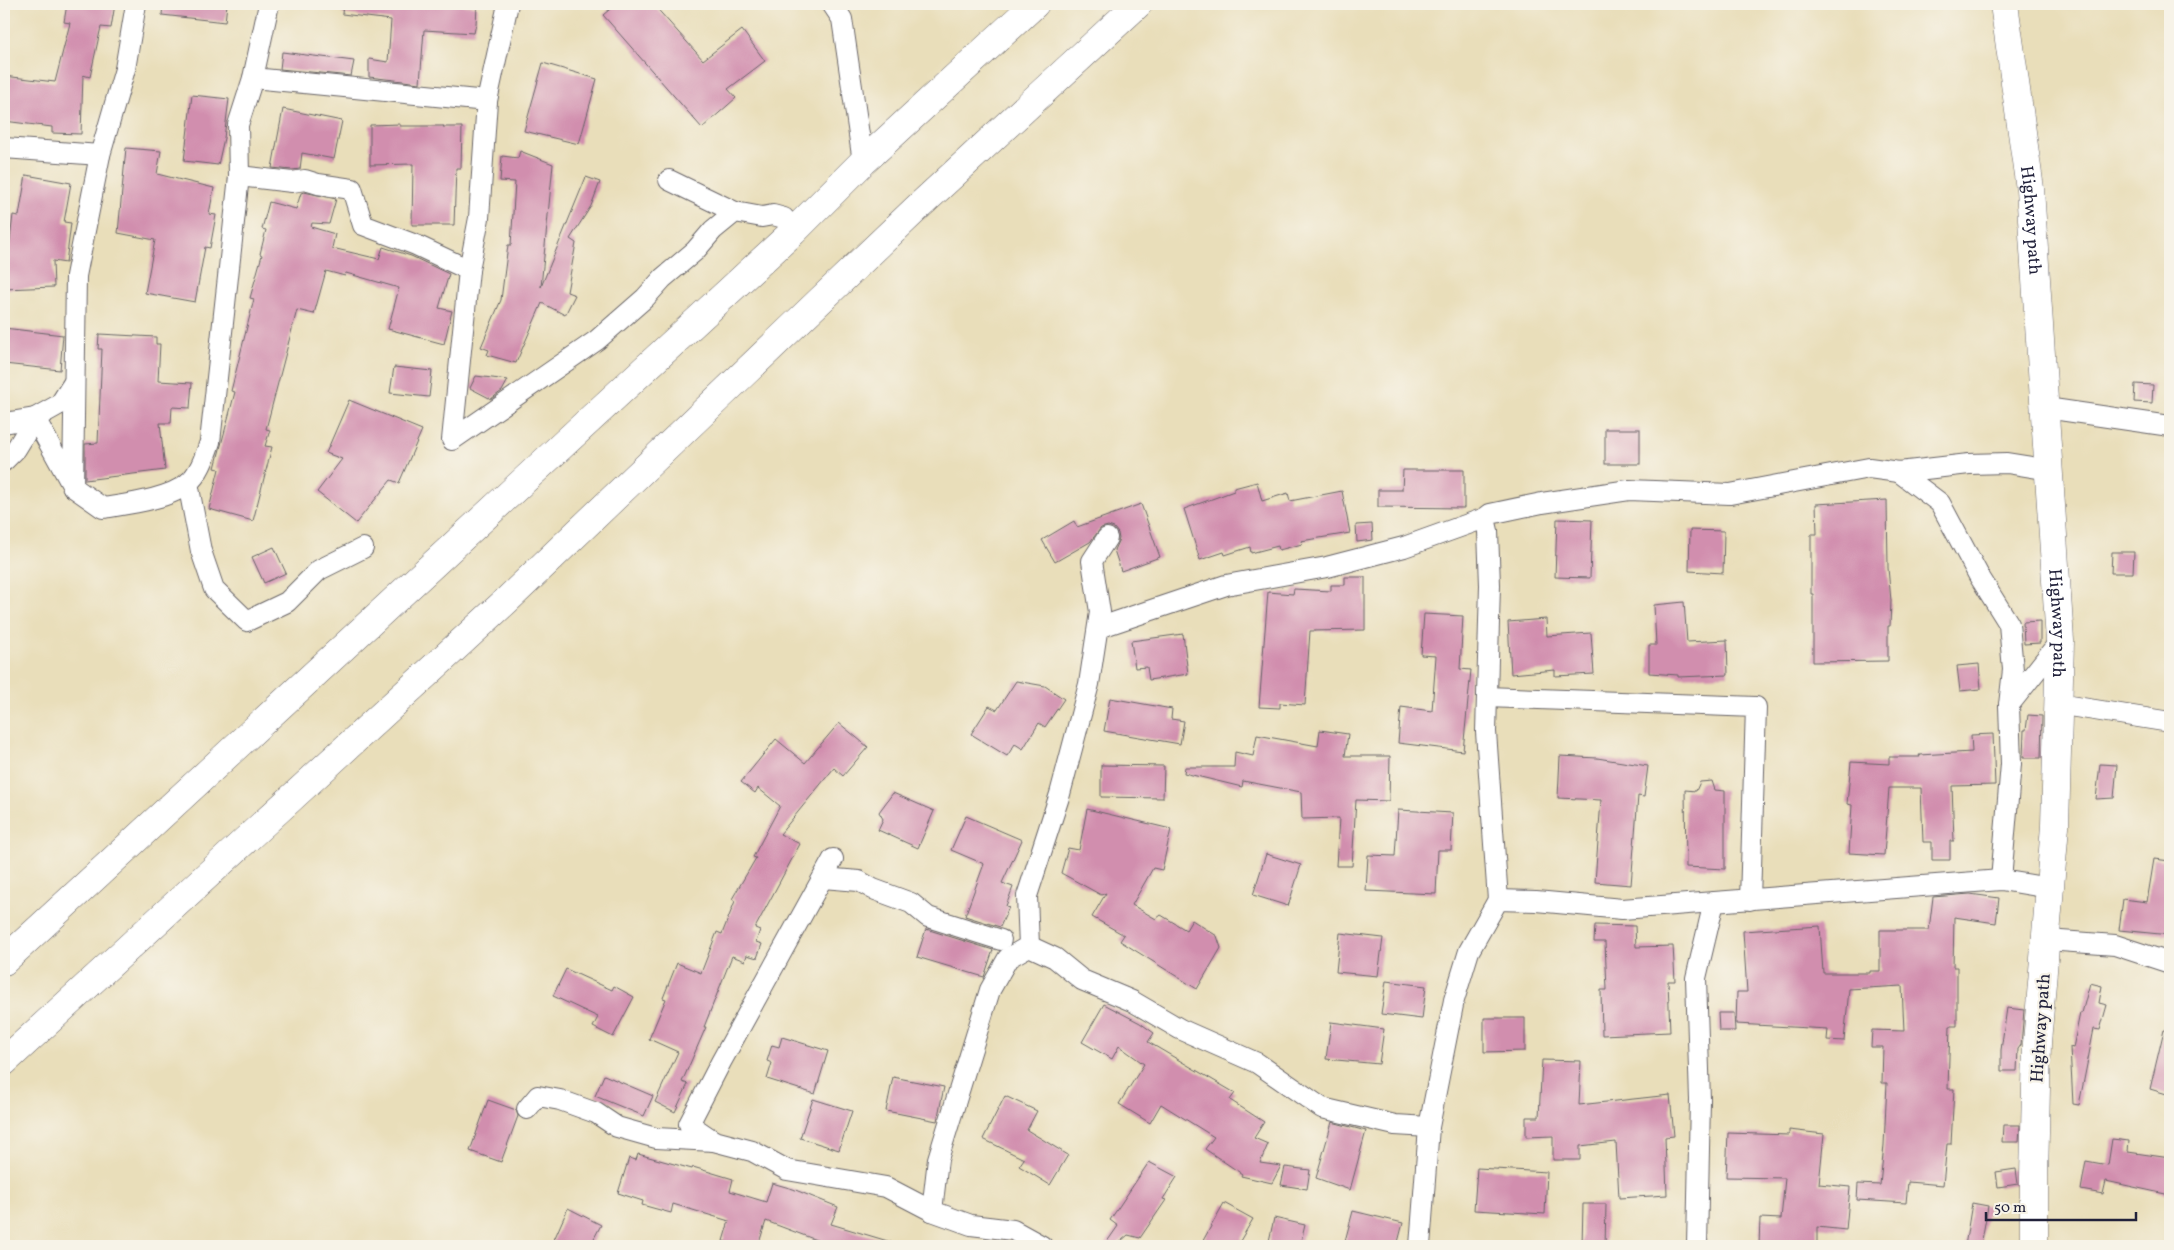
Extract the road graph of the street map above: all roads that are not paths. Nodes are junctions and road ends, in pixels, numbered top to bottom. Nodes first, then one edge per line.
1 (136, 4) edge
2 (269, 4) edge
3 (508, 4) edge
4 (832, 4) edge
5 (1036, 4) edge
6 (1138, 4) edge
7 (2004, 4) edge
8 (253, 78) junction
9 (487, 101) junction
10 (4, 148) edge
11 (100, 156) junction
12 (864, 162) junction
13 (239, 176) junction
14 (669, 180) dead end
15 (735, 212) junction
16 (793, 232) junction
17 (469, 270) junction
18 (74, 381) junction
19 (2046, 408) junction
20 (35, 418) junction
21 (4, 423) edge
22 (2170, 426) edge
23 (4, 461) edge
24 (2050, 470) junction
25 (1899, 472) junction
26 (188, 483) junction
27 (72, 488) junction
28 (1485, 518) junction
29 (1107, 538) dead end
30 (363, 548) dead end
31 (1098, 628) junction
32 (2060, 640) junction
33 (1486, 697) junction
34 (2057, 704) junction
35 (2009, 705) junction
36 (2170, 722) edge
37 (833, 859) dead end
38 (823, 878) junction
39 (2001, 880) junction
40 (2050, 888) junction
41 (1498, 900) junction
42 (1750, 900) junction
43 (1714, 902) junction
44 (1001, 940) dead end
45 (2046, 940) junction
46 (1029, 946) junction
47 (4, 961) edge
48 (2170, 963) edge
49 (4, 1062) edge
50 (527, 1109) dead end
51 (1429, 1127) junction
52 (714, 1141) junction
53 (932, 1211) junction
54 (1042, 1246) edge
55 (1420, 1246) edge
56 (1697, 1246) edge
57 (2034, 1246) edge

1 - 11 street
2 - 8 street
3 - 9 street
4 - 12 street
5 - 12 main road
6 - 49 main road
7 - 19 main road, Highway path
8 - 9 street
8 - 13 street
9 - 17 street
10 - 11 street
11 - 18 street
12 - 16 main road
13 - 17 street
13 - 26 street
14 - 15 street
15 - 16 street
15 - 17 street
16 - 47 main road
18 - 20 street
18 - 27 street
19 - 22 street
19 - 24 main road, Highway path
20 - 21 street
20 - 23 street
20 - 27 street
24 - 25 street
24 - 32 main road, Highway path
25 - 28 street
25 - 35 street
26 - 27 street
26 - 30 street
28 - 31 street
28 - 33 street
29 - 31 street
31 - 46 street
32 - 34 main road, Highway path
32 - 35 street
33 - 41 street
33 - 42 street
34 - 36 street
34 - 40 main road, Highway path
35 - 39 street
37 - 38 street
38 - 44 street
38 - 52 street
39 - 40 street
39 - 42 street
40 - 45 main road, Highway path
41 - 43 street
41 - 51 street
42 - 43 street
43 - 56 street
45 - 48 street
45 - 57 main road, Highway path
46 - 51 street
46 - 53 street
50 - 52 street
51 - 55 street
52 - 53 street
53 - 54 street

